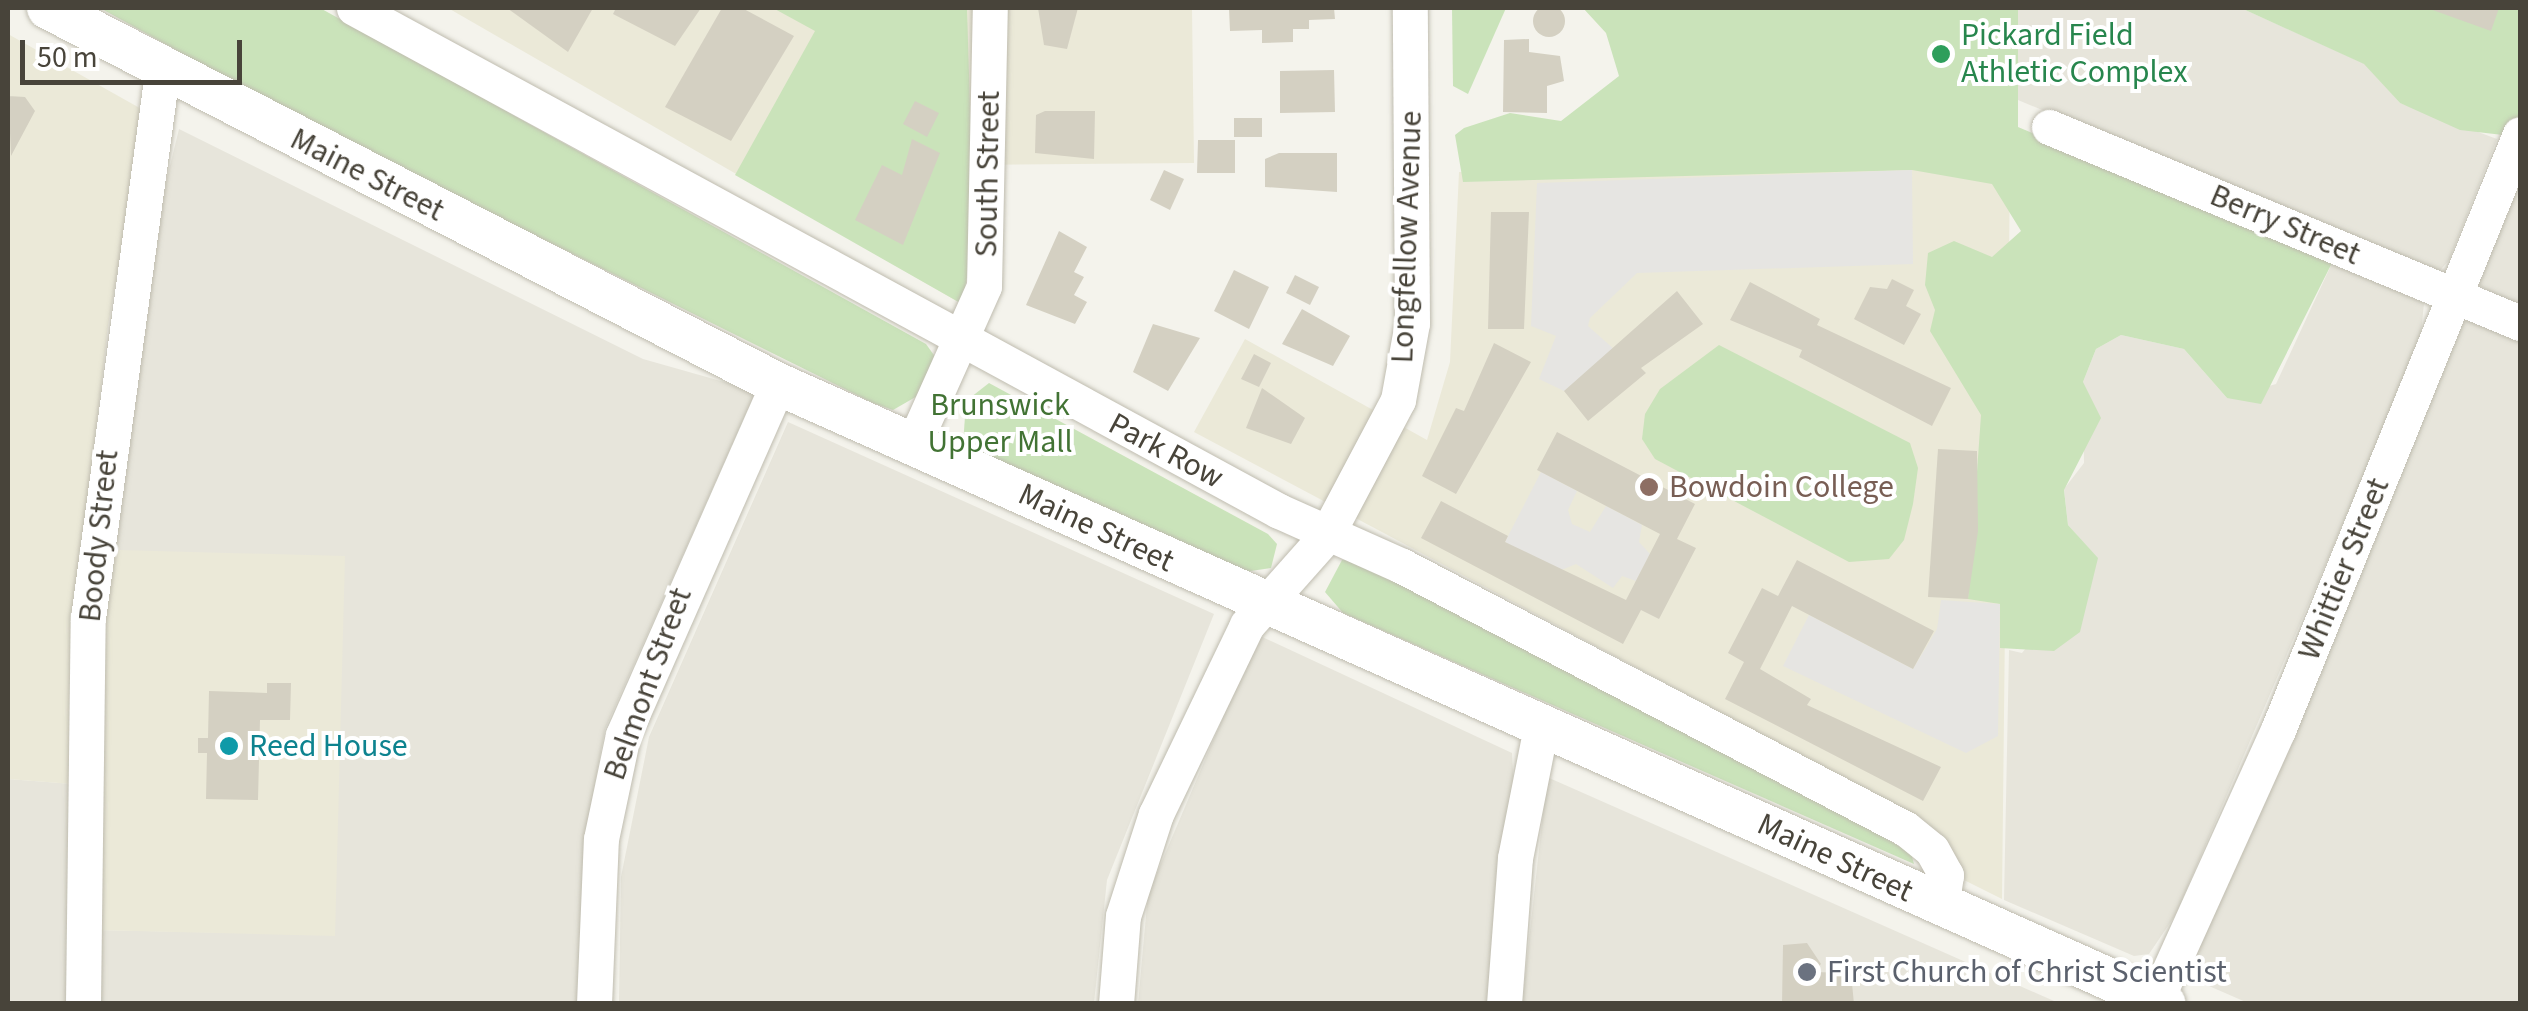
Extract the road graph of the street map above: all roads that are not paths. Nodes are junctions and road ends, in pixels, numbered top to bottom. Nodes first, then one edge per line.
1 (48, 8) edge
2 (354, 8) edge
3 (990, 8) edge
4 (1410, 8) edge
5 (162, 73) junction
6 (2049, 127) dead end
7 (2520, 134) edge
8 (2456, 296) junction
9 (2520, 323) edge
10 (961, 342) junction
11 (778, 384) junction
12 (914, 444) junction
13 (1326, 536) junction
14 (1266, 604) junction
15 (1542, 722) junction
16 (1941, 907) junction
17 (2094, 989) edge
18 (2160, 1002) edge
19 (83, 1004) edge
20 (594, 1004) edge
21 (1116, 1004) edge
22 (1504, 1004) edge

1 - 5 street, Maine Street
2 - 10 street, Park Row
3 - 10 street, South Street
4 - 13 street, Longfellow Avenue
5 - 11 street, Maine Street
5 - 19 street, Boody Street
6 - 8 street, Berry Street
7 - 8 street, Whittier Street
8 - 9 street, Berry Street
8 - 18 street, Whittier Street
10 - 12 street, South Street
10 - 13 street, Park Row
11 - 12 street, Maine Street
11 - 20 street, Belmont Street
12 - 14 street, Maine Street
13 - 14 street, Longfellow Avenue
13 - 16 street, Park Row
14 - 15 street, Maine Street
14 - 21 street, Longfellow Avenue
15 - 16 street, Maine Street
15 - 22 street
16 - 17 street, Maine Street
17 - 18 street, Maine Street

